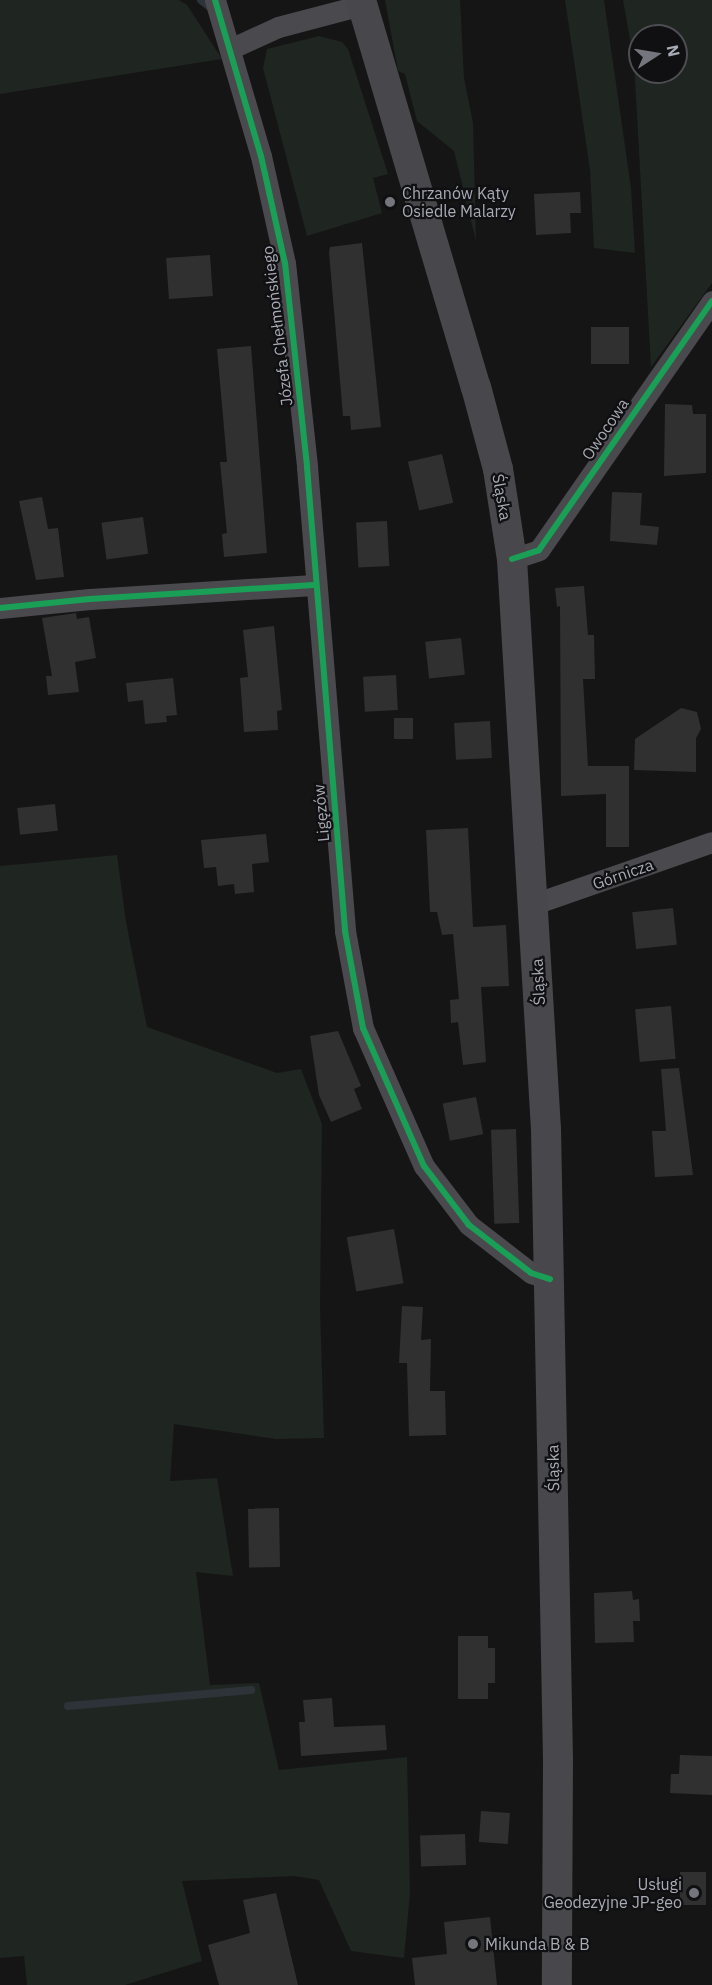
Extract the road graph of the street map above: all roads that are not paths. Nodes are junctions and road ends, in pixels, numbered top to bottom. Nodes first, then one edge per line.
1 (215, 0) edge
2 (361, 3) edge
3 (230, 49) junction
4 (712, 301) edge
5 (512, 559) junction
6 (314, 585) junction
7 (0, 608) edge
8 (712, 842) edge
9 (534, 904) junction
10 (550, 1279) junction
11 (557, 1985) edge

1 - 3 street, Józefa Chełmońskiego
2 - 3 street
2 - 5 main road, Śląska
3 - 6 street, Józefa Chełmońskiego
4 - 5 street, Owocowa
5 - 9 main road, Śląska
6 - 7 street
6 - 10 street, Ligęzów
8 - 9 street, Górnicza
9 - 10 main road, Śląska
10 - 11 main road, Śląska

